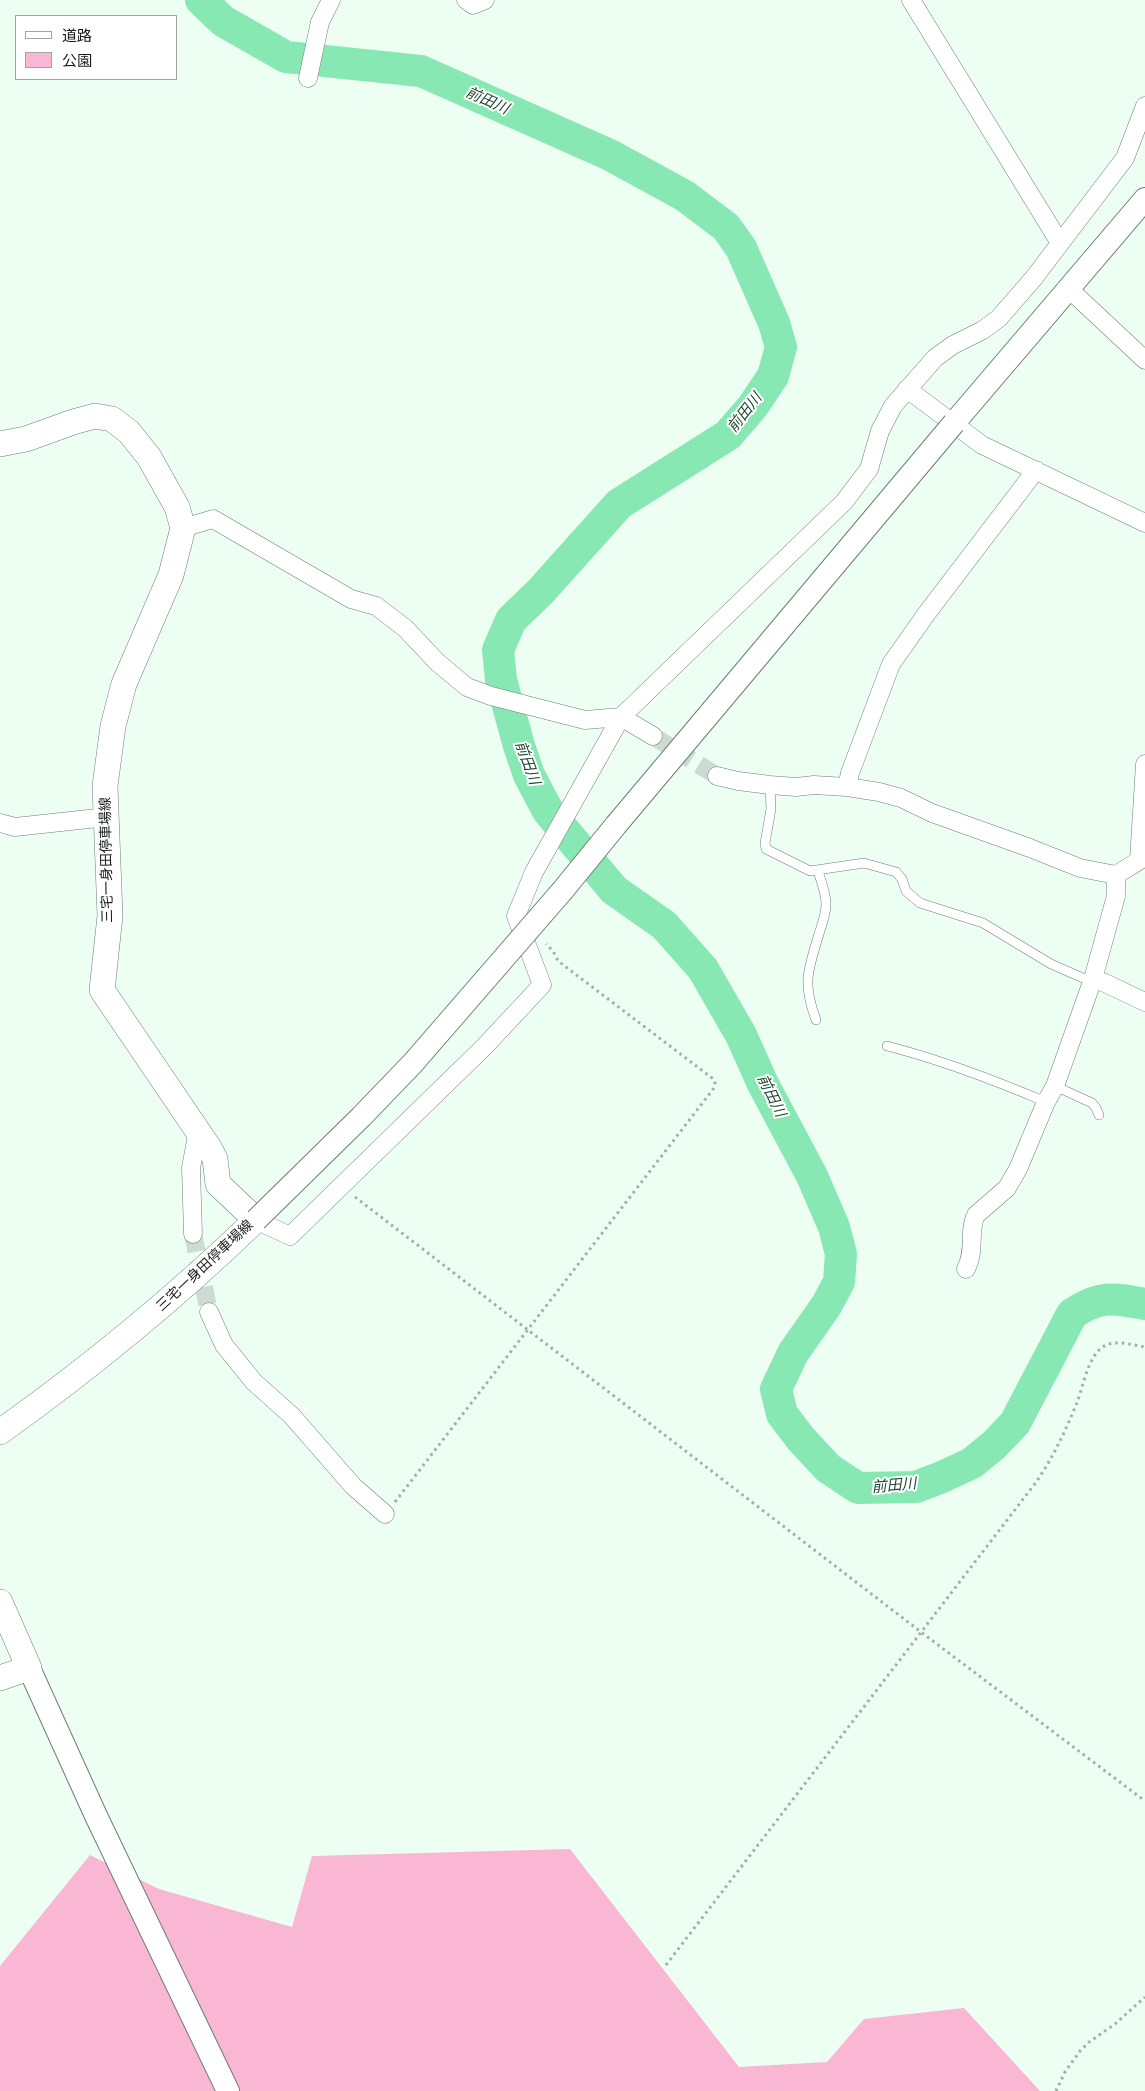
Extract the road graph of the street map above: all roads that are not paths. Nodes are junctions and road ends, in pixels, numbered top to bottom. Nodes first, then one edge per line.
1 (331, 0) edge
2 (466, 0) edge
3 (485, 0) edge
4 (910, 0) edge
5 (308, 78) dead end
6 (1145, 106) edge
7 (1145, 199) edge
8 (1060, 243) junction
9 (1069, 289) junction
10 (1145, 360) edge
11 (907, 389) junction
12 (954, 423) junction
13 (0, 444) edge
14 (1036, 470) junction
15 (1145, 523) edge
16 (183, 528) junction
17 (621, 717) junction
18 (653, 736) tunnel mouth
19 (1145, 764) edge
20 (717, 776) tunnel mouth
21 (770, 785) junction
22 (847, 787) junction
23 (107, 817) junction
24 (0, 824) edge
25 (1142, 858) edge
26 (818, 871) junction
27 (1116, 875) junction
28 (1092, 981) junction
29 (1145, 1002) edge
30 (816, 1020) dead end
31 (886, 1046) dead end
32 (1055, 1086) junction
33 (1046, 1102) junction
34 (1099, 1115) dead end
35 (198, 1130) junction
36 (256, 1220) junction
37 (193, 1234) tunnel mouth
38 (966, 1269) dead end
39 (209, 1312) tunnel mouth
40 (0, 1432) edge
41 (385, 1514) road end
42 (0, 1602) edge
43 (29, 1668) junction
44 (0, 1678) edge
45 (228, 2091) edge

1 - 5 street
2 - 3 street
4 - 8 street
6 - 8 street
7 - 9 street
8 - 11 street
9 - 10 street
9 - 12 street
11 - 12 street
11 - 17 street
12 - 14 street
12 - 36 street, bridge
13 - 16 main road
14 - 15 street
14 - 22 street
16 - 17 street
16 - 23 main road, 三宅一身田停車場線
17 - 18 street
17 - 36 street
19 - 25 street
20 - 21 street
21 - 22 street
21 - 26 lane
22 - 27 street
23 - 24 street
23 - 35 main road, 三宅一身田停車場線
25 - 27 street
26 - 28 lane
26 - 30 lane
27 - 28 street
28 - 29 street
28 - 32 street
31 - 33 lane
32 - 33 street
32 - 34 lane
33 - 38 street
35 - 36 main road, 三宅一身田停車場線
35 - 37 street
36 - 40 main road, 三宅一身田停車場線
39 - 41 street
42 - 43 main road
43 - 44 main road
43 - 45 street

